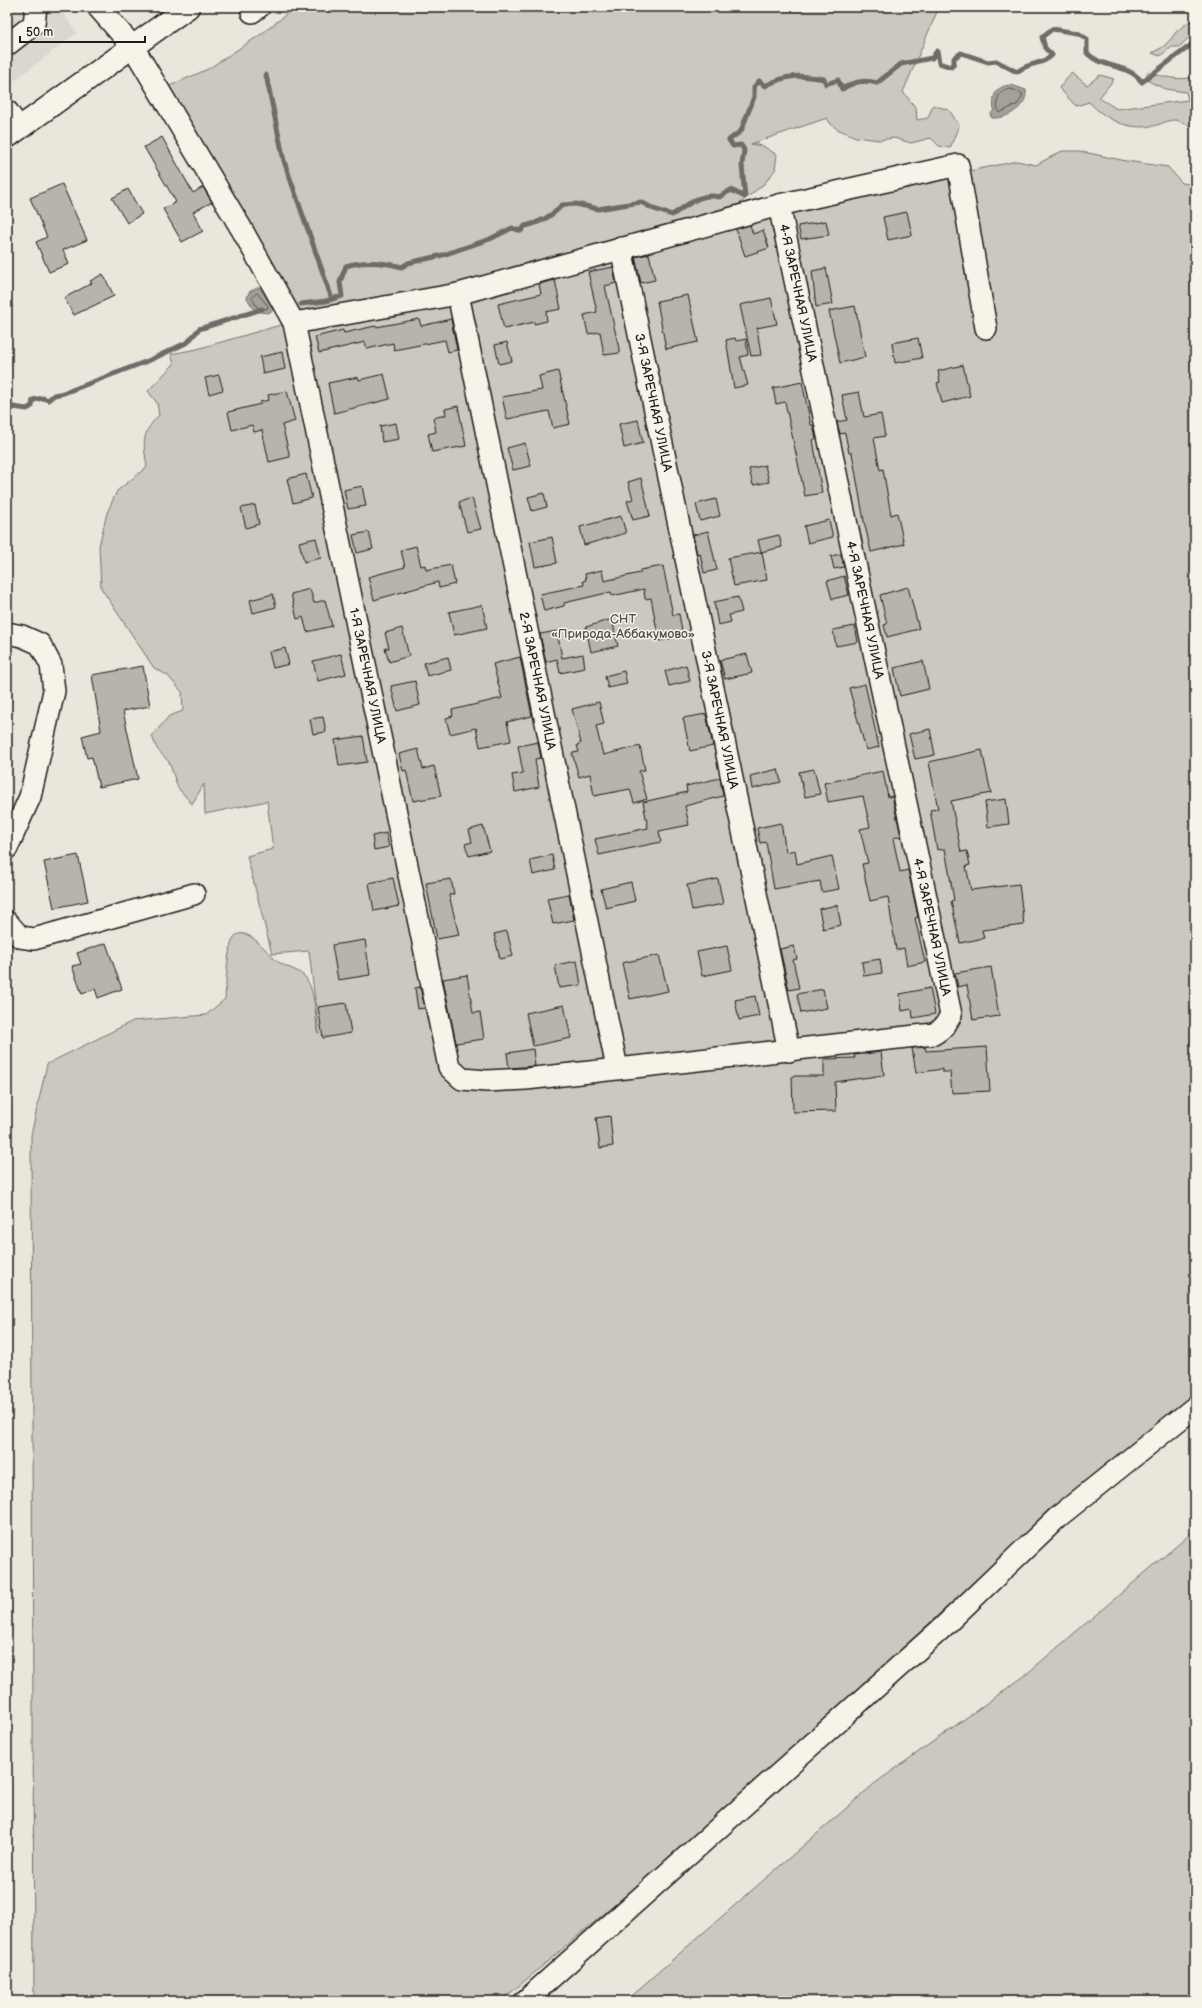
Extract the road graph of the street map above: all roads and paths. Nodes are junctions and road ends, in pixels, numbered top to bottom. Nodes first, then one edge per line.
1 (36, 7) edge
2 (98, 7) edge
3 (188, 7) edge
4 (7, 45) edge
5 (133, 47) junction
6 (11, 125) edge
7 (779, 205) junction
8 (621, 248) junction
9 (458, 294) junction
10 (294, 323) junction
11 (986, 328) dead end
12 (7, 633) edge
13 (7, 848) edge
14 (194, 894) dead end
15 (7, 922) edge
16 (951, 1015) joint
17 (789, 1050) junction
18 (617, 1068) junction
19 (1195, 1407) edge
20 (525, 2001) edge

1 - 4 street
2 - 5 street, 1-Я ЗАРЕЧНАЯ УЛИЦА
3 - 5 main road
5 - 6 main road
5 - 10 street, 1-Я ЗАРЕЧНАЯ УЛИЦА
7 - 8 street
7 - 11 street
7 - 16 street, 4-Я ЗАРЕЧНАЯ УЛИЦА
8 - 9 street
8 - 17 street, 3-Я ЗАРЕЧНАЯ УЛИЦА
9 - 10 street
9 - 18 street, 2-Я ЗАРЕЧНАЯ УЛИЦА
10 - 18 street, 1-Я ЗАРЕЧНАЯ УЛИЦА
12 - 13 street
14 - 15 street
16 - 17 street, 1-Я ЗАРЕЧНАЯ УЛИЦА
17 - 18 street, 1-Я ЗАРЕЧНАЯ УЛИЦА
19 - 20 street

